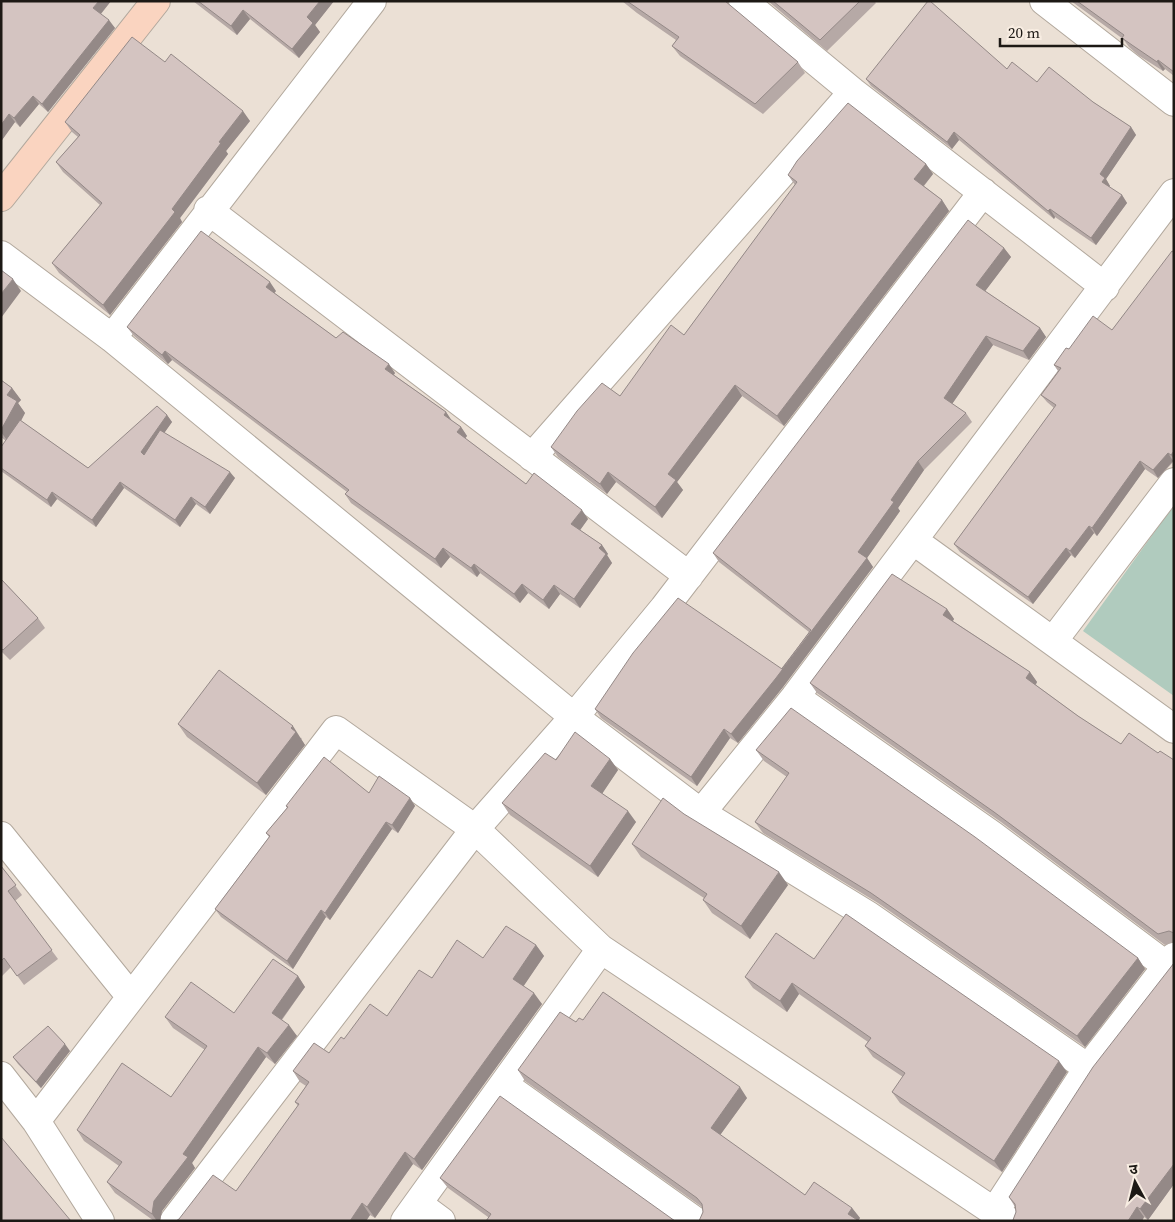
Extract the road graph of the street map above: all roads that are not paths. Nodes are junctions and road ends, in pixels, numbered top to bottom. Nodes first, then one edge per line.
1 (372, 1) edge
2 (744, 1) edge
3 (1044, 1) edge
4 (153, 3) edge
5 (853, 92) junction
6 (1174, 102) edge
7 (983, 192) junction
8 (1, 197) edge
9 (1170, 208) edge
10 (208, 210) junction
11 (1, 255) edge
12 (1105, 287) junction
13 (112, 338) junction
14 (532, 456) junction
15 (1174, 482) edge
16 (914, 540) junction
17 (689, 576) junction
18 (1053, 641) junction
19 (795, 697) junction
20 (574, 717) junction
21 (1174, 729) edge
22 (701, 813) junction
23 (475, 829) junction
24 (1, 836) edge
25 (601, 949) junction
26 (1170, 962) edge
27 (131, 997) junction
28 (1088, 1068) junction
29 (1, 1076) edge
30 (504, 1085) junction
31 (36, 1121) junction
32 (412, 1212) edge
33 (1001, 1216) edge
34 (100, 1221) edge
35 (174, 1221) edge
36 (441, 1221) edge
37 (696, 1221) edge

1 - 10 street
2 - 5 street
3 - 6 street
4 - 8 street
5 - 7 street
5 - 14 street
7 - 12 street
7 - 17 street
9 - 12 street
10 - 13 street
10 - 14 street
11 - 13 street
12 - 16 street
13 - 20 street
14 - 17 street
15 - 18 street
16 - 18 street
16 - 19 street
17 - 20 street
18 - 21 street
19 - 22 street
19 - 26 street
20 - 22 street
20 - 23 street
22 - 28 street
23 - 25 street
23 - 27 street
23 - 35 street
24 - 27 street
25 - 30 street
25 - 33 street
26 - 28 street
27 - 31 street
28 - 33 street
29 - 31 street
30 - 32 street
30 - 37 street
31 - 34 street
32 - 36 street

